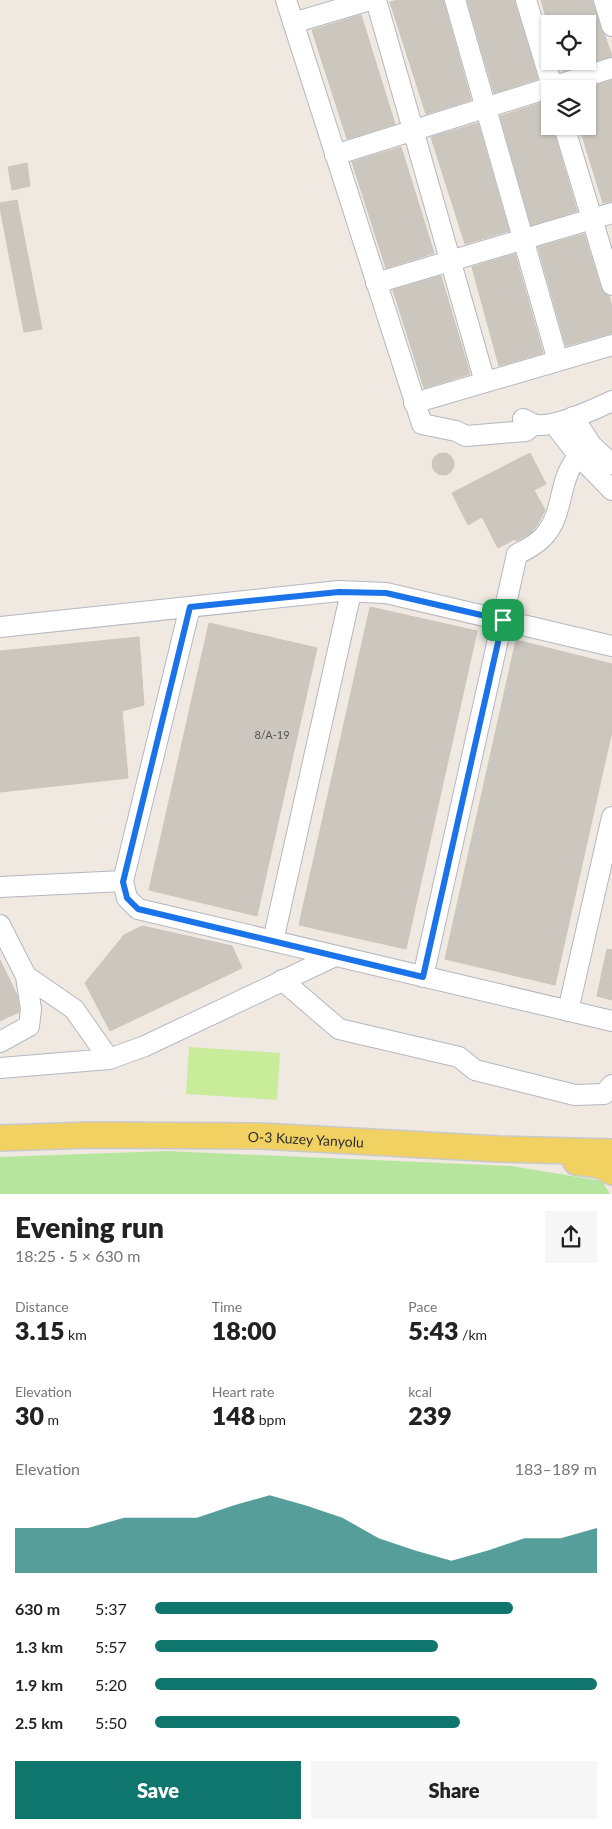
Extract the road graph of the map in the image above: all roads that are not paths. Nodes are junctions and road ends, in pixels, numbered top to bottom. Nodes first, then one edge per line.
1 (286, 0) edge
2 (370, 0) edge
3 (376, 0) edge
4 (455, 0) edge
5 (526, 0) edge
6 (604, 0) edge
7 (293, 23) junction
8 (612, 26) edge
9 (612, 68) edge
10 (551, 80) edge
11 (577, 80) edge
12 (541, 92) edge
13 (486, 108) junction
14 (413, 131) junction
15 (567, 135) edge
16 (335, 155) junction
17 (612, 213) edge
18 (592, 219) junction
19 (523, 239) junction
20 (450, 261) junction
21 (376, 283) junction
22 (612, 285) edge
23 (612, 345) edge
24 (558, 361) junction
25 (485, 382) junction
26 (612, 401) edge
27 (414, 403) junction
28 (563, 420) junction
29 (585, 451) junction
30 (612, 464) edge
31 (612, 490) edge
32 (352, 592) junction
33 (190, 607) junction
34 (503, 620) junction
35 (0, 627) edge
36 (612, 646) edge
37 (612, 818) edge
38 (123, 882) junction
39 (0, 887) edge
40 (0, 925) edge
41 (273, 941) junction
42 (335, 956) junction
43 (26, 976) junction
44 (423, 977) junction
45 (282, 980) junction
46 (568, 1011) junction
47 (612, 1021) edge
48 (0, 1042) edge
49 (109, 1059) junction
50 (0, 1068) edge
51 (612, 1085) edge
52 (0, 1138) edge
53 (499, 1149) junction
54 (612, 1152) edge
55 (612, 1172) edge

1 - 7 street
2 - 7 street
3 - 14 street
4 - 13 street
5 - 10 street
6 - 8 street
7 - 16 street
9 - 11 street
12 - 13 street
13 - 14 street
13 - 19 street
14 - 16 street
14 - 20 street
15 - 18 street
16 - 21 street
17 - 18 street
18 - 19 street
18 - 22 street
19 - 20 street
19 - 24 street
20 - 21 street
20 - 25 street
21 - 27 street
23 - 24 street
24 - 25 street
25 - 27 street
26 - 28 street
27 - 28 street
28 - 29 street
29 - 30 street
29 - 31 street
29 - 34 street
32 - 33 street
32 - 34 street
32 - 41 street
33 - 35 street
33 - 38 street
34 - 36 street
34 - 44 street
37 - 46 street
38 - 39 street
38 - 41 street
40 - 43 street
41 - 42 street
42 - 44 street
42 - 45 street
43 - 48 street
43 - 49 street
44 - 46 street
45 - 49 street
45 - 51 street
46 - 47 street
49 - 50 street
52 - 53 main road, O-3 Kuzey Yanyolu
53 - 54 main road, O-3 Kuzey Yanyolu
53 - 55 main road

